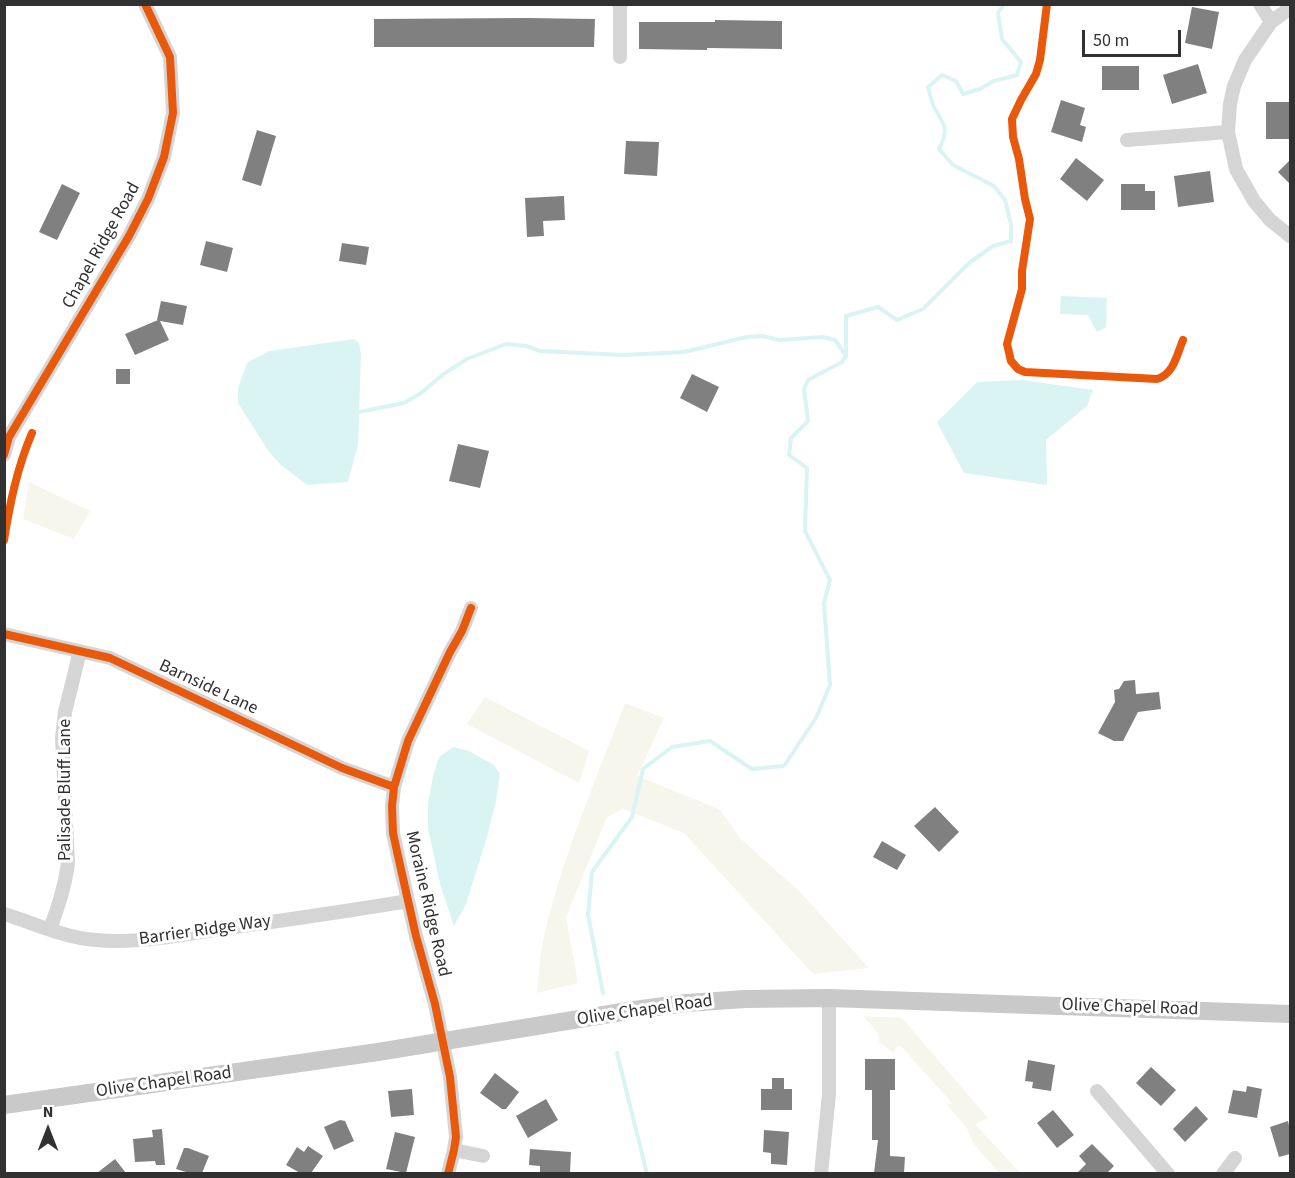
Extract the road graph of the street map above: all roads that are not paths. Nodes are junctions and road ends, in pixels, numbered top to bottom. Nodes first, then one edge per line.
1 (145, 4) edge
2 (620, 4) edge
3 (1260, 4) edge
4 (1290, 8) edge
5 (1271, 22) junction
6 (620, 57) dead end
7 (1228, 132) junction
8 (1127, 140) dead end
9 (1290, 236) edge
10 (7, 437) edge
11 (4, 455) edge
12 (471, 608) dead end
13 (4, 634) edge
14 (80, 651) junction
15 (394, 787) junction
16 (408, 901) junction
17 (4, 914) edge
18 (50, 929) junction
19 (830, 998) junction
20 (1290, 1014) edge
21 (443, 1041) junction
22 (1097, 1090) dead end
23 (4, 1105) edge
24 (454, 1150) junction
25 (483, 1156) dead end
26 (1235, 1158) dead end
27 (448, 1173) edge
28 (821, 1173) edge
29 (1168, 1173) edge
30 (1223, 1173) edge

1 - 10 street, Chapel Ridge Road
2 - 6 street
3 - 5 street
4 - 5 street
5 - 7 street
7 - 8 street
7 - 9 street
10 - 11 street, Chapel Ridge Road
12 - 15 street, Moraine Ridge Road
13 - 14 street, Barnside Lane
14 - 15 street, Barnside Lane
14 - 18 street, Palisade Bluff Lane
15 - 16 street, Moraine Ridge Road
16 - 18 street, Barrier Ridge Way
16 - 21 street, Moraine Ridge Road
17 - 18 street, Barrier Ridge Way
19 - 20 main road, Olive Chapel Road
19 - 21 main road, Olive Chapel Road
19 - 28 street
21 - 23 main road, Olive Chapel Road
21 - 24 street, Moraine Ridge Road
22 - 29 street
24 - 25 street
24 - 27 street, Moraine Ridge Road
26 - 30 street

